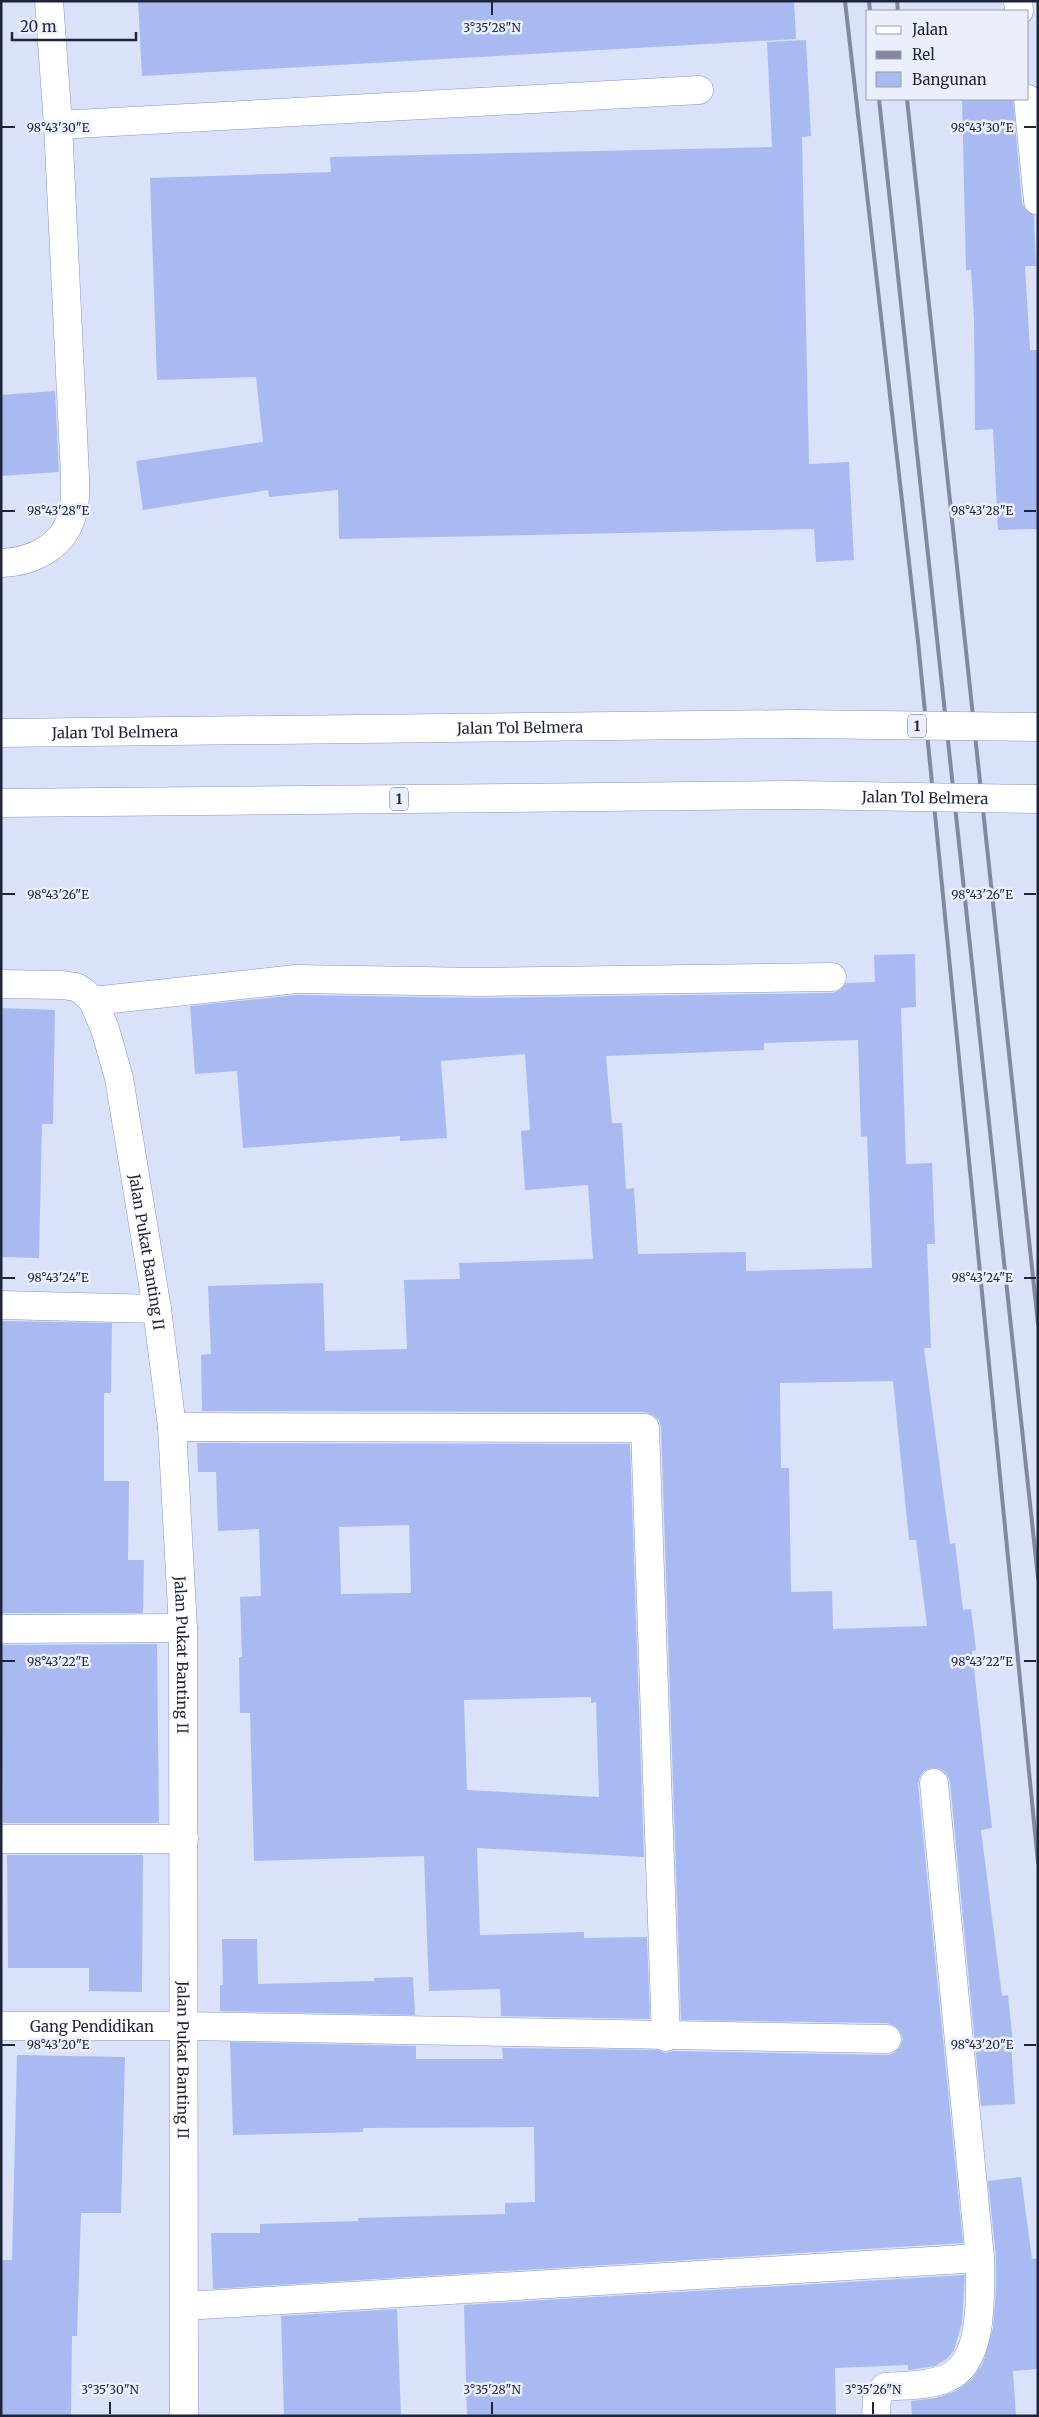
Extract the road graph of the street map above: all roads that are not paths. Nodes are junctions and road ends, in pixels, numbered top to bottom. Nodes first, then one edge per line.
1 (49, 1) edge
2 (699, 90) dead end
3 (1028, 100) edge
4 (58, 124) junction
5 (1038, 201) edge
6 (1, 563) edge
7 (1038, 728) edge
8 (1, 733) edge
9 (1038, 799) edge
10 (1, 803) edge
11 (832, 977) dead end
12 (1, 984) edge
13 (93, 1000) junction
14 (1, 1305) edge
15 (157, 1309) junction
16 (172, 1427) junction
17 (1, 1628) edge
18 (183, 1628) junction
19 (934, 1783) dead end
20 (1, 1839) edge
21 (184, 1839) junction
22 (1, 2026) edge
23 (184, 2026) junction
24 (666, 2037) junction
25 (887, 2040) dead end
26 (980, 2258) junction
27 (185, 2306) junction
28 (184, 2416) edge
29 (876, 2416) edge

1 - 4 main road
2 - 4 main road
3 - 5 main road
4 - 6 main road
7 - 8 main road, Jalan Tol Belmera / 1, bridge
9 - 10 main road, Jalan Tol Belmera / 1, bridge
11 - 13 main road
12 - 13 main road
13 - 15 main road, Jalan Pukat Banting II
14 - 15 main road
15 - 16 main road, Jalan Pukat Banting II
16 - 18 main road, Jalan Pukat Banting II
16 - 24 main road
17 - 18 main road
18 - 21 main road, Jalan Pukat Banting II
19 - 26 main road
20 - 21 main road
21 - 23 main road, Jalan Pukat Banting II
22 - 23 main road, Gang Pendidikan
23 - 24 main road, Gang Pendidikan
23 - 27 main road, Jalan Pukat Banting II
24 - 25 main road, Gang Pendidikan
26 - 27 main road
26 - 29 main road
27 - 28 main road, Jalan Pukat Banting II

